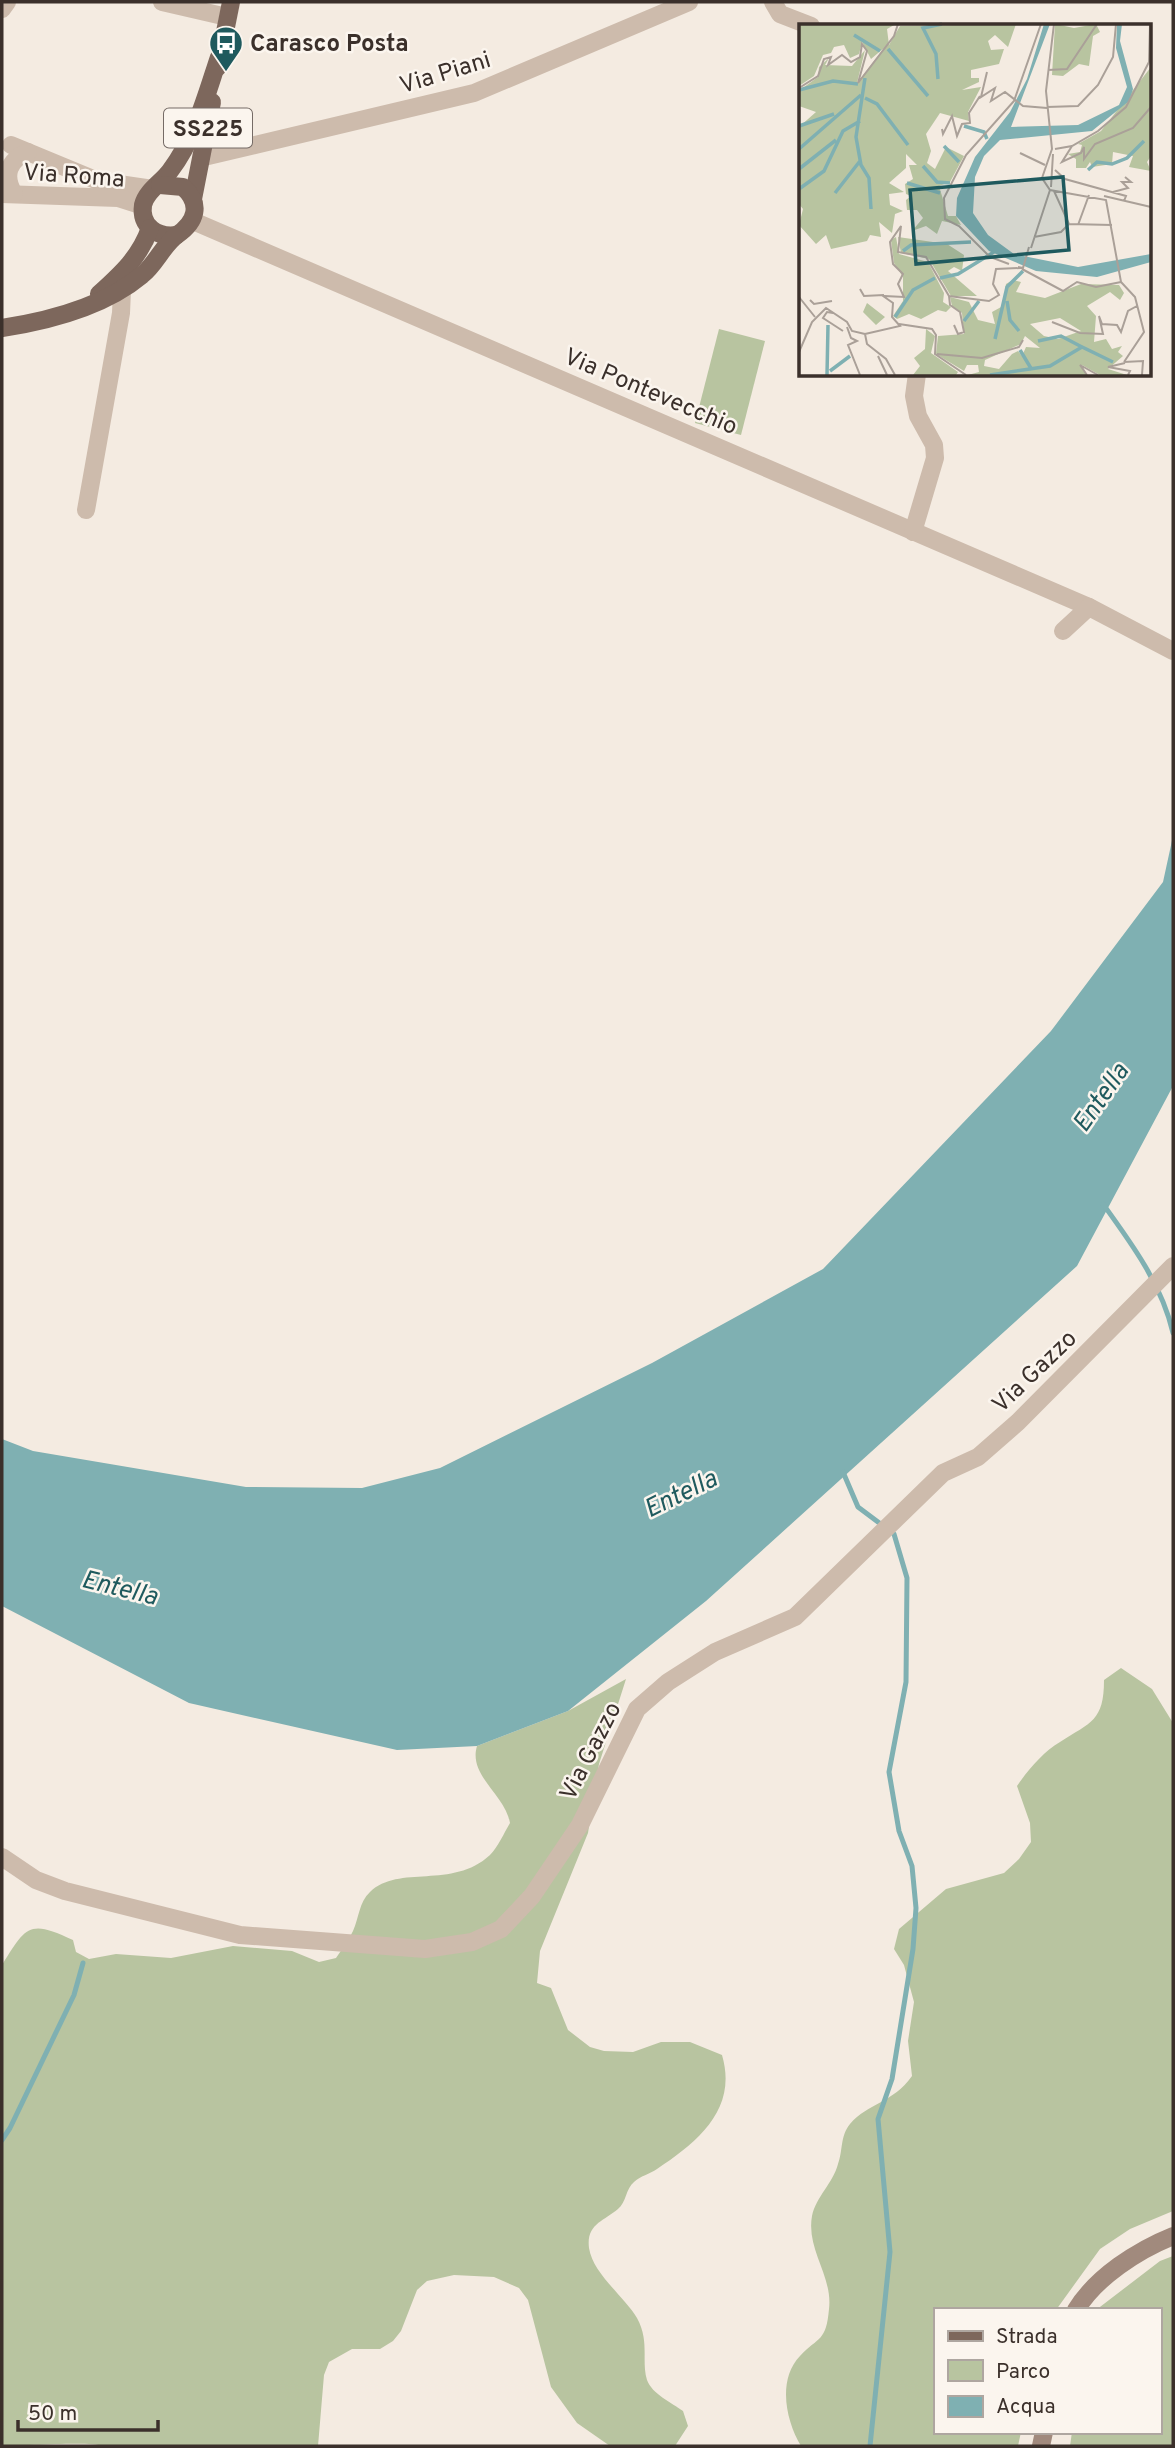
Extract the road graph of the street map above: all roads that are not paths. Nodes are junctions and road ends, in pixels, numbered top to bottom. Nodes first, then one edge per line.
1 (7, 2) edge
2 (162, 2) edge
3 (689, 2) edge
4 (773, 2) edge
5 (2, 9) edge
6 (229, 9) edge
7 (806, 24) edge
8 (219, 57) junction
9 (11, 145) dead end
10 (28, 152) junction
11 (204, 157) junction
12 (156, 187) junction
13 (8, 194) edge
14 (193, 199) junction
15 (143, 206) junction
16 (193, 220) junction
17 (150, 228) junction
18 (177, 235) junction
19 (122, 290) junction
20 (89, 303) junction
21 (2, 328) edge
22 (917, 376) edge
23 (86, 510) dead end
24 (913, 532) junction
25 (1093, 608) junction
26 (1063, 631) dead end
27 (1173, 651) edge
28 (1173, 1266) edge
29 (2, 1857) edge
30 (1173, 2236) edge
31 (1077, 2308) edge

1 - 5 street
2 - 6 street
3 - 11 street, Via Piani
4 - 7 street
6 - 8 main road, SS225
8 - 11 main road, SS225
8 - 12 main road, SS225
9 - 10 street
10 - 12 street
10 - 13 street
11 - 14 main road, SS225
12 - 14 main road, SS225
12 - 15 main road, SS225
13 - 15 street, Via Roma
14 - 16 main road, SS225
15 - 17 main road
16 - 18 main road
16 - 24 street, Via Pontevecchio
17 - 18 main road
17 - 20 main road
18 - 19 main road
19 - 20 main road
19 - 23 street
20 - 21 main road
22 - 24 street
24 - 25 street, Via Pontevecchio
25 - 26 street
25 - 27 street, Via Pontevecchio
28 - 29 street, Via Gazzo
30 - 31 street

